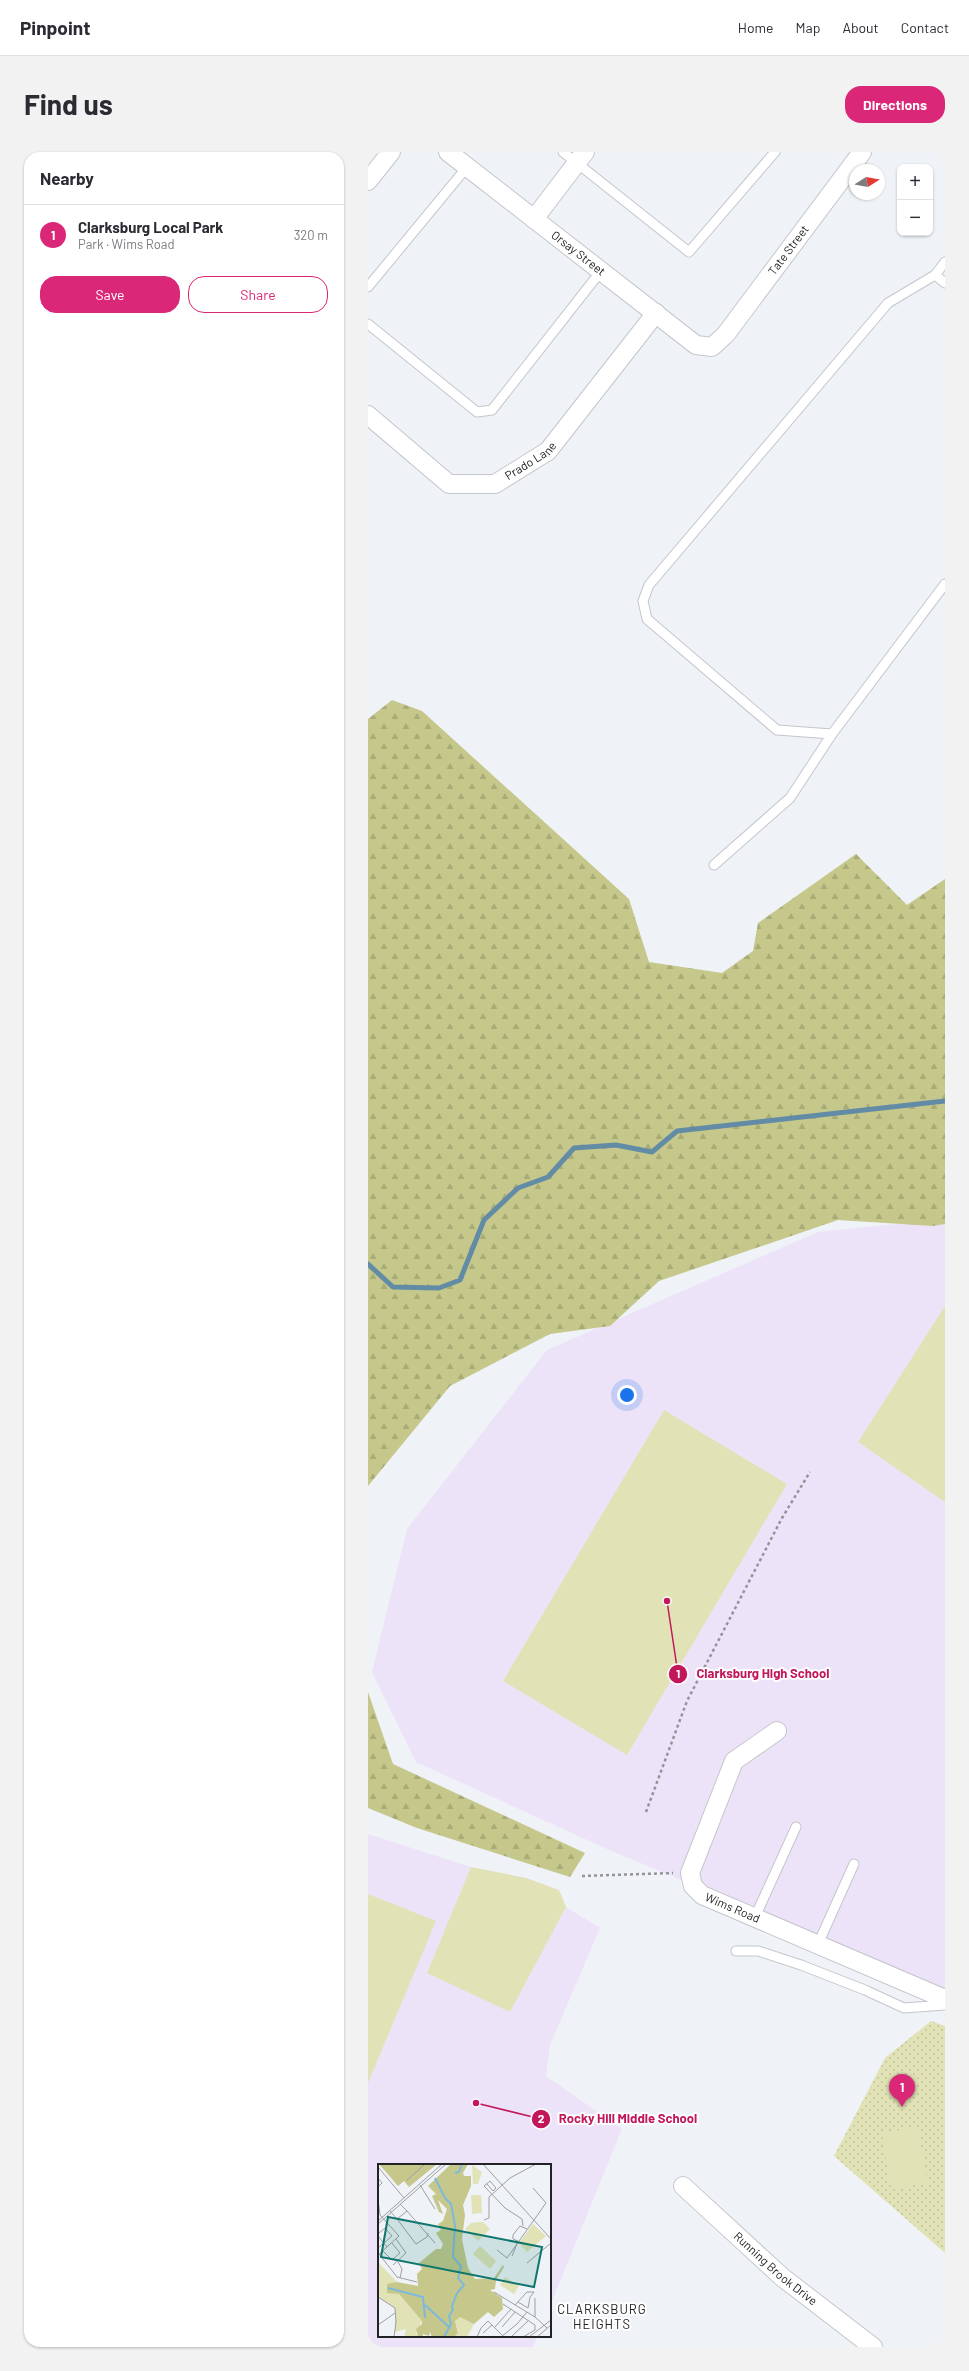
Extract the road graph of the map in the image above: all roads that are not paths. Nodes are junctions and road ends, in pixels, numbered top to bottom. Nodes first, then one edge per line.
1 (391, 152) edge
2 (448, 152) edge
3 (775, 152) edge
4 (862, 152) edge
5 (575, 156) edge
6 (467, 167) junction
7 (368, 181) edge
8 (534, 219) junction
9 (945, 262) edge
10 (601, 271) junction
11 (935, 275) junction
12 (945, 283) edge
13 (368, 287) edge
14 (656, 313) junction
15 (368, 324) edge
16 (712, 347) joint
17 (368, 415) edge
18 (945, 584) edge
19 (832, 734) junction
20 (714, 865) dead end
21 (777, 1731) dead end
22 (796, 1827) dead end
23 (854, 1864) dead end
24 (756, 1917) junction
25 (818, 1944) junction
26 (736, 1951) dead end
27 (945, 1998) edge
28 (945, 2005) edge
29 (683, 2186) dead end
30 (873, 2347) edge

1 - 7 street
2 - 6 street, Orsay Street
3 - 5 lane
4 - 16 street, Tate Street
5 - 8 street
6 - 8 street, Orsay Street
6 - 13 lane
8 - 10 street, Orsay Street
9 - 11 lane
10 - 14 street, Orsay Street
10 - 15 lane
11 - 12 lane
11 - 19 lane
14 - 16 street, Orsay Street
14 - 17 street, Prado Lane
18 - 19 lane
19 - 20 lane
21 - 24 street, Wims Road
22 - 24 lane
23 - 25 lane
24 - 25 street, Wims Road
25 - 27 street, Wims Road
26 - 28 lane
29 - 30 street, Running Brook Drive

